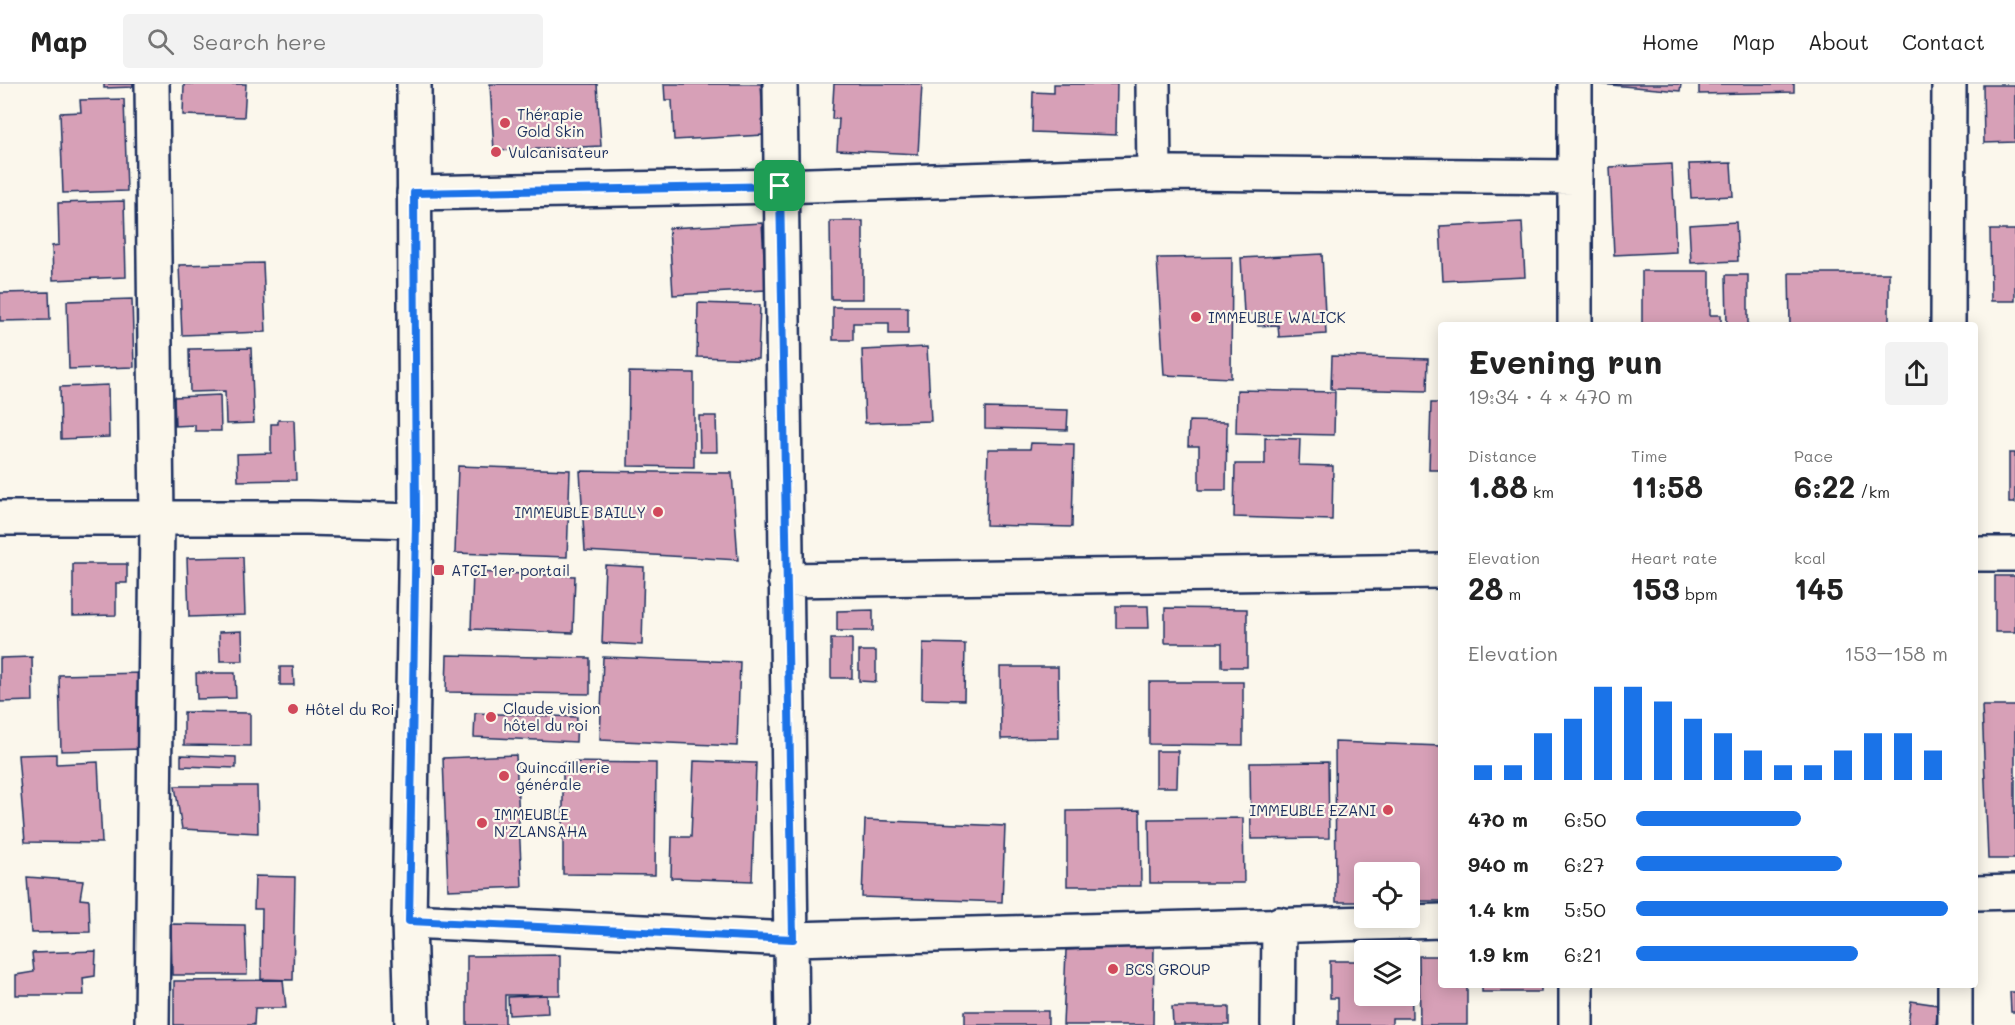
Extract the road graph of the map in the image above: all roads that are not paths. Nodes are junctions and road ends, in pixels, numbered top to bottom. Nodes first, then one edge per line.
1 (152, 84) edge
2 (414, 84) edge
3 (780, 84) edge
4 (1153, 84) edge
5 (1575, 84) edge
6 (1949, 84) edge
7 (1154, 174) junction
8 (1575, 177) junction
9 (780, 186) junction
10 (414, 193) junction
11 (1575, 322) edge
12 (1948, 322) edge
13 (0, 518) edge
14 (157, 519) junction
15 (416, 521) junction
16 (1978, 554) edge
17 (2015, 554) edge
18 (1438, 571) edge
19 (785, 580) junction
20 (2015, 892) edge
21 (1978, 893) edge
22 (409, 921) junction
23 (1438, 921) edge
24 (1279, 924) junction
25 (793, 939) junction
26 (1576, 988) edge
27 (1955, 988) edge
28 (152, 1025) edge
29 (412, 1025) edge
30 (792, 1025) edge
31 (1278, 1025) edge
32 (1576, 1025) edge
33 (1955, 1025) edge

1 - 14 street
2 - 10 street
3 - 9 street
4 - 7 street
5 - 8 street
6 - 12 street
7 - 8 street
7 - 9 street
8 - 11 street
9 - 10 street
9 - 19 street
10 - 15 street
13 - 14 street
14 - 15 street
14 - 28 street
15 - 22 street
16 - 17 street
18 - 19 street
19 - 25 street
20 - 21 street
22 - 25 street
22 - 29 street
23 - 24 street
24 - 25 street
24 - 31 street
25 - 30 street
26 - 32 street
27 - 33 street

